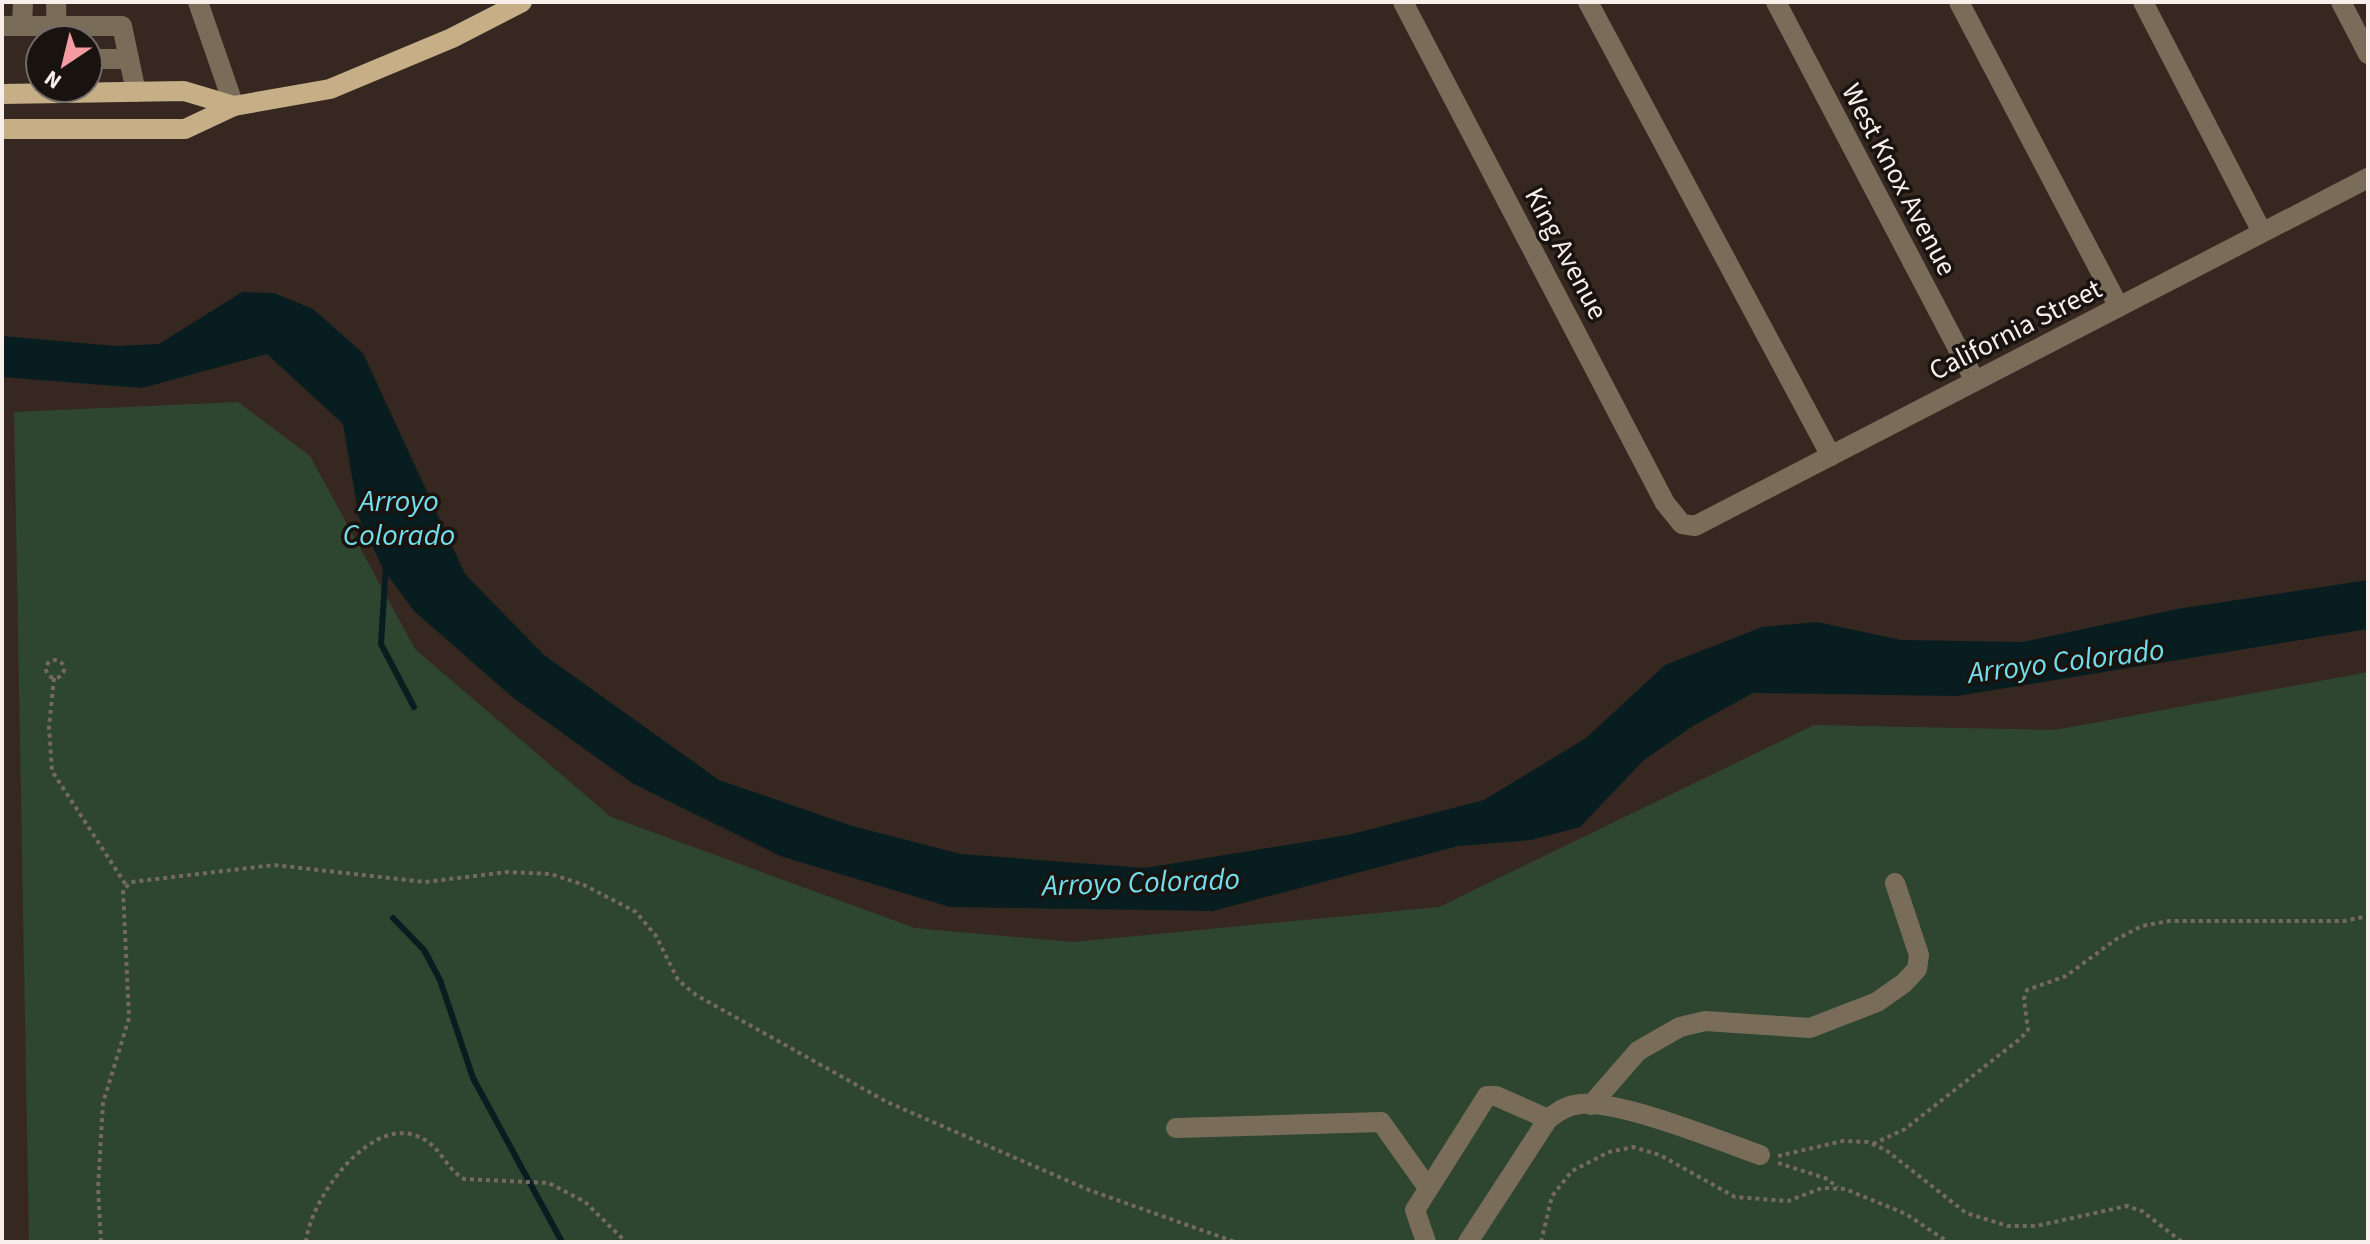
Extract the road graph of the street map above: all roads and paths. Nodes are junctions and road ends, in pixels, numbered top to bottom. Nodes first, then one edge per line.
1 (23, 2) edge
2 (56, 2) edge
3 (198, 2) edge
4 (522, 2) edge
5 (1403, 2) edge
6 (1588, 2) edge
7 (1776, 2) edge
8 (1959, 2) edge
9 (2143, 2) edge
10 (2341, 2) edge
11 (56, 24) edge
12 (12, 26) edge
13 (104, 28) edge
14 (2368, 54) edge
15 (104, 59) edge
16 (129, 59) junction
17 (104, 91) edge
18 (24, 92) edge
19 (136, 92) junction
20 (2, 94) edge
21 (234, 106) junction
22 (2, 129) edge
23 (2368, 178) edge
24 (2262, 232) junction
25 (2119, 307) junction
26 (1975, 381) junction
27 (1831, 456) junction
28 (1687, 525) joint
29 (54, 678) junction
30 (1895, 883) dead end
31 (126, 885) junction
32 (2368, 916) edge
33 (1591, 1105) junction
34 (1548, 1119) junction
35 (1176, 1128) dead end
36 (1873, 1144) junction
37 (1760, 1155) dead end
38 (1838, 1187) junction
39 (1428, 1188) junction
40 (101, 1242) edge
41 (306, 1242) edge
42 (626, 1242) edge
43 (1235, 1242) edge
44 (1426, 1242) edge
45 (1468, 1242) edge
46 (1541, 1242) edge
47 (1948, 1242) edge
48 (2182, 1242) edge

1 - 12 street
2 - 11 street
3 - 21 street
4 - 21 main road
5 - 28 street, King Avenue
6 - 27 street
7 - 26 street, West Knox Avenue
8 - 25 street
9 - 24 street
10 - 14 street
13 - 16 street
15 - 16 street
16 - 19 street
17 - 19 main road
18 - 20 main road
19 - 21 main road
21 - 22 main road
23 - 24 street, California Street
24 - 25 street, California Street
25 - 26 street, California Street
26 - 27 street, California Street
27 - 28 street, California Street
29 - 29 path
29 - 31 path
30 - 33 street
31 - 40 path
31 - 43 path
32 - 36 path
33 - 34 street
33 - 37 street
34 - 39 street
34 - 45 street
35 - 39 street
36 - 38 path
36 - 48 path
38 - 46 path
38 - 47 path
39 - 44 street
41 - 42 path

